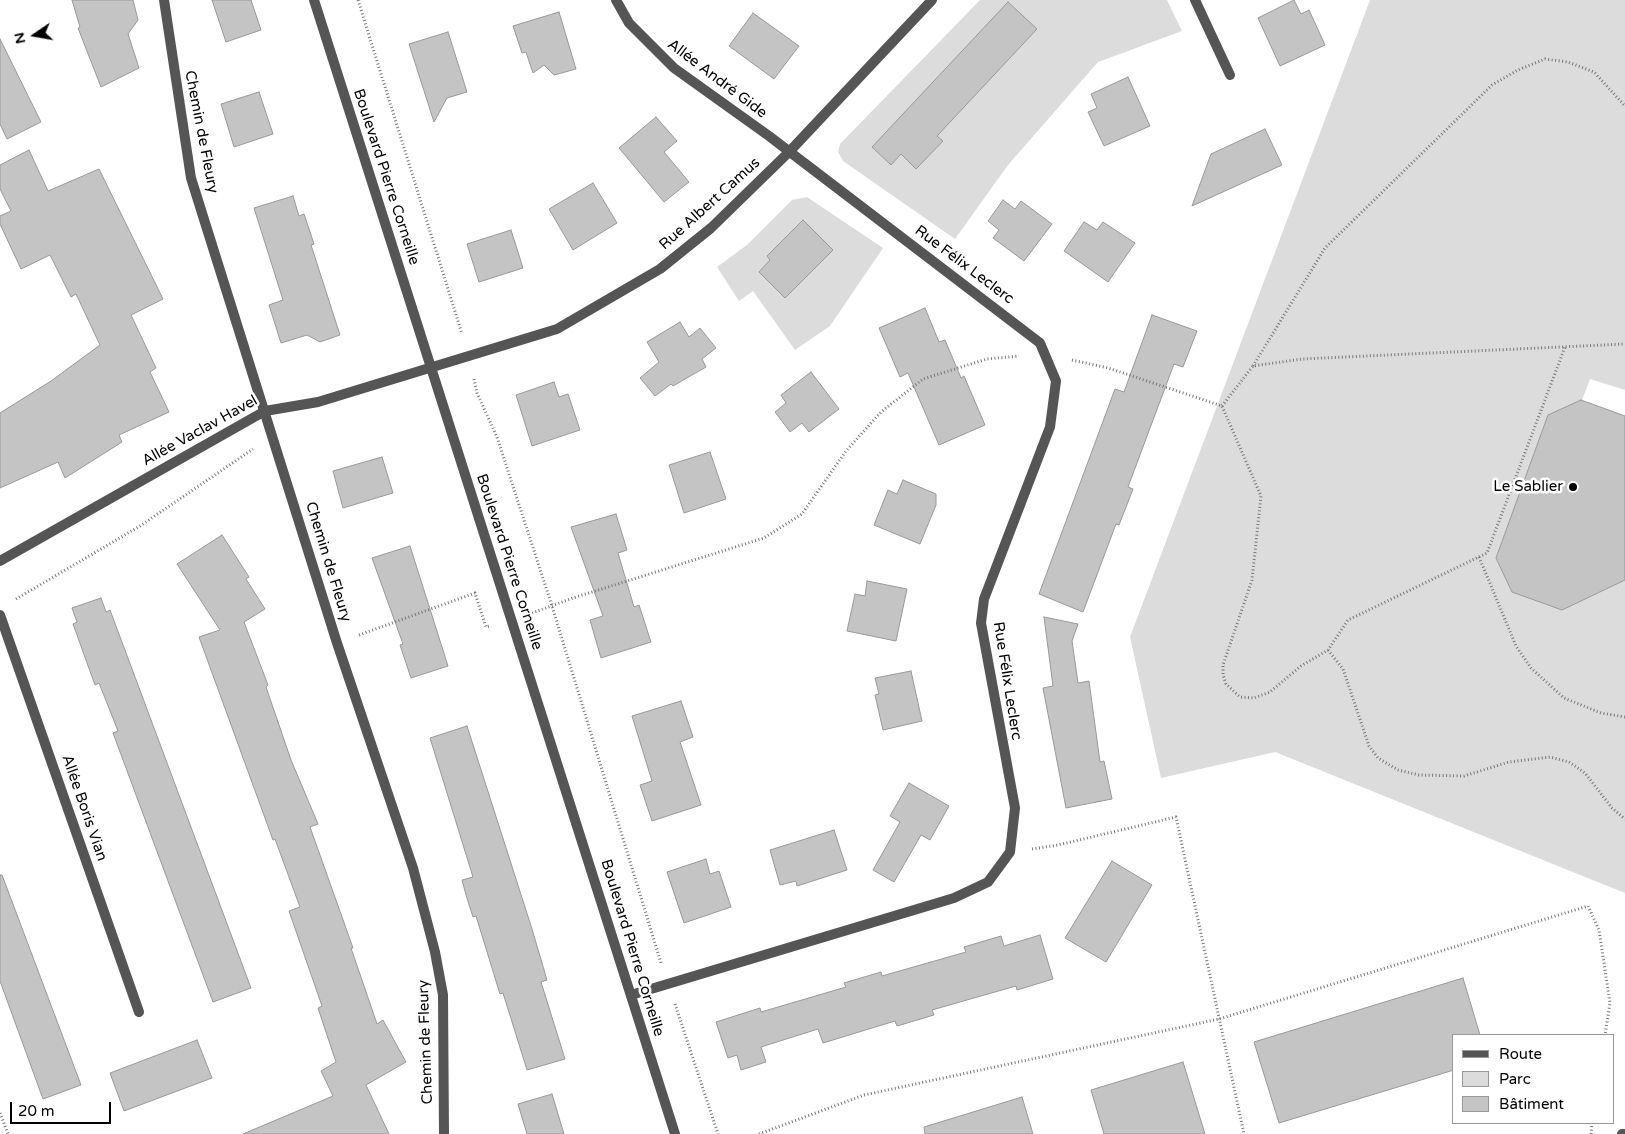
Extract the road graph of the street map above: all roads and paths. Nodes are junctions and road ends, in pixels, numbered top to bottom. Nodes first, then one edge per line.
1 (164, 0) edge
2 (314, 0) edge
3 (358, 0) edge
4 (616, 0) edge
5 (932, 0) edge
6 (1195, 0) edge
7 (1230, 76) dead end
8 (1625, 106) edge
9 (789, 152) junction
10 (463, 337) dead end
11 (1625, 344) edge
12 (1564, 347) junction
13 (1045, 354) junction
14 (1253, 366) junction
15 (430, 367) junction
16 (473, 376) dead end
17 (1222, 406) junction
18 (264, 411) junction
19 (274, 440) junction
20 (1478, 557) junction
21 (0, 561) edge
22 (8, 603) dead end
23 (552, 606) junction
24 (0, 615) edge
25 (512, 619) junction
26 (337, 643) junction
27 (1328, 650) junction
28 (1625, 717) edge
29 (1625, 819) edge
30 (1010, 852) junction
31 (668, 984) junction
32 (631, 995) junction
33 (139, 1012) dead end
34 (1219, 1019) junction
35 (1605, 1034) edge
36 (0, 1113) edge
37 (8, 1134) edge
38 (444, 1134) edge
39 (675, 1134) edge
40 (718, 1134) edge
41 (759, 1134) edge
42 (1244, 1134) edge

1 - 18 street, Chemin de Fleury
2 - 15 street, Boulevard Pierre Corneille
3 - 10 path, Boulevard Pierre Corneille
4 - 9 street, Allée André Gide
5 - 9 street, Rue Albert Camus
6 - 7 street
8 - 14 path
9 - 13 street, Rue Félix Leclerc
9 - 15 street, Rue Albert Camus
11 - 12 path
12 - 14 path
12 - 20 path
13 - 17 path
13 - 23 path
13 - 30 street, Rue Félix Leclerc
14 - 17 path
15 - 18 street, Allée Vaclav Havel
15 - 25 street, Boulevard Pierre Corneille
16 - 23 path, Boulevard Pierre Corneille
17 - 27 path
18 - 19 street, Chemin de Fleury
18 - 21 street, Allée Vaclav Havel
19 - 22 path
19 - 26 street, Chemin de Fleury
20 - 27 path
20 - 28 path
23 - 25 path
23 - 31 path, Boulevard Pierre Corneille
24 - 33 street, Allée Boris Vian
25 - 26 path
25 - 32 street, Boulevard Pierre Corneille
26 - 38 street, Chemin de Fleury
27 - 29 path
30 - 31 street, Rue Félix Leclerc
30 - 34 path
31 - 32 street, Rue Félix Leclerc
31 - 40 path, Boulevard Pierre Corneille
32 - 39 street, Boulevard Pierre Corneille
34 - 35 path
34 - 41 path
34 - 42 path
36 - 37 path

